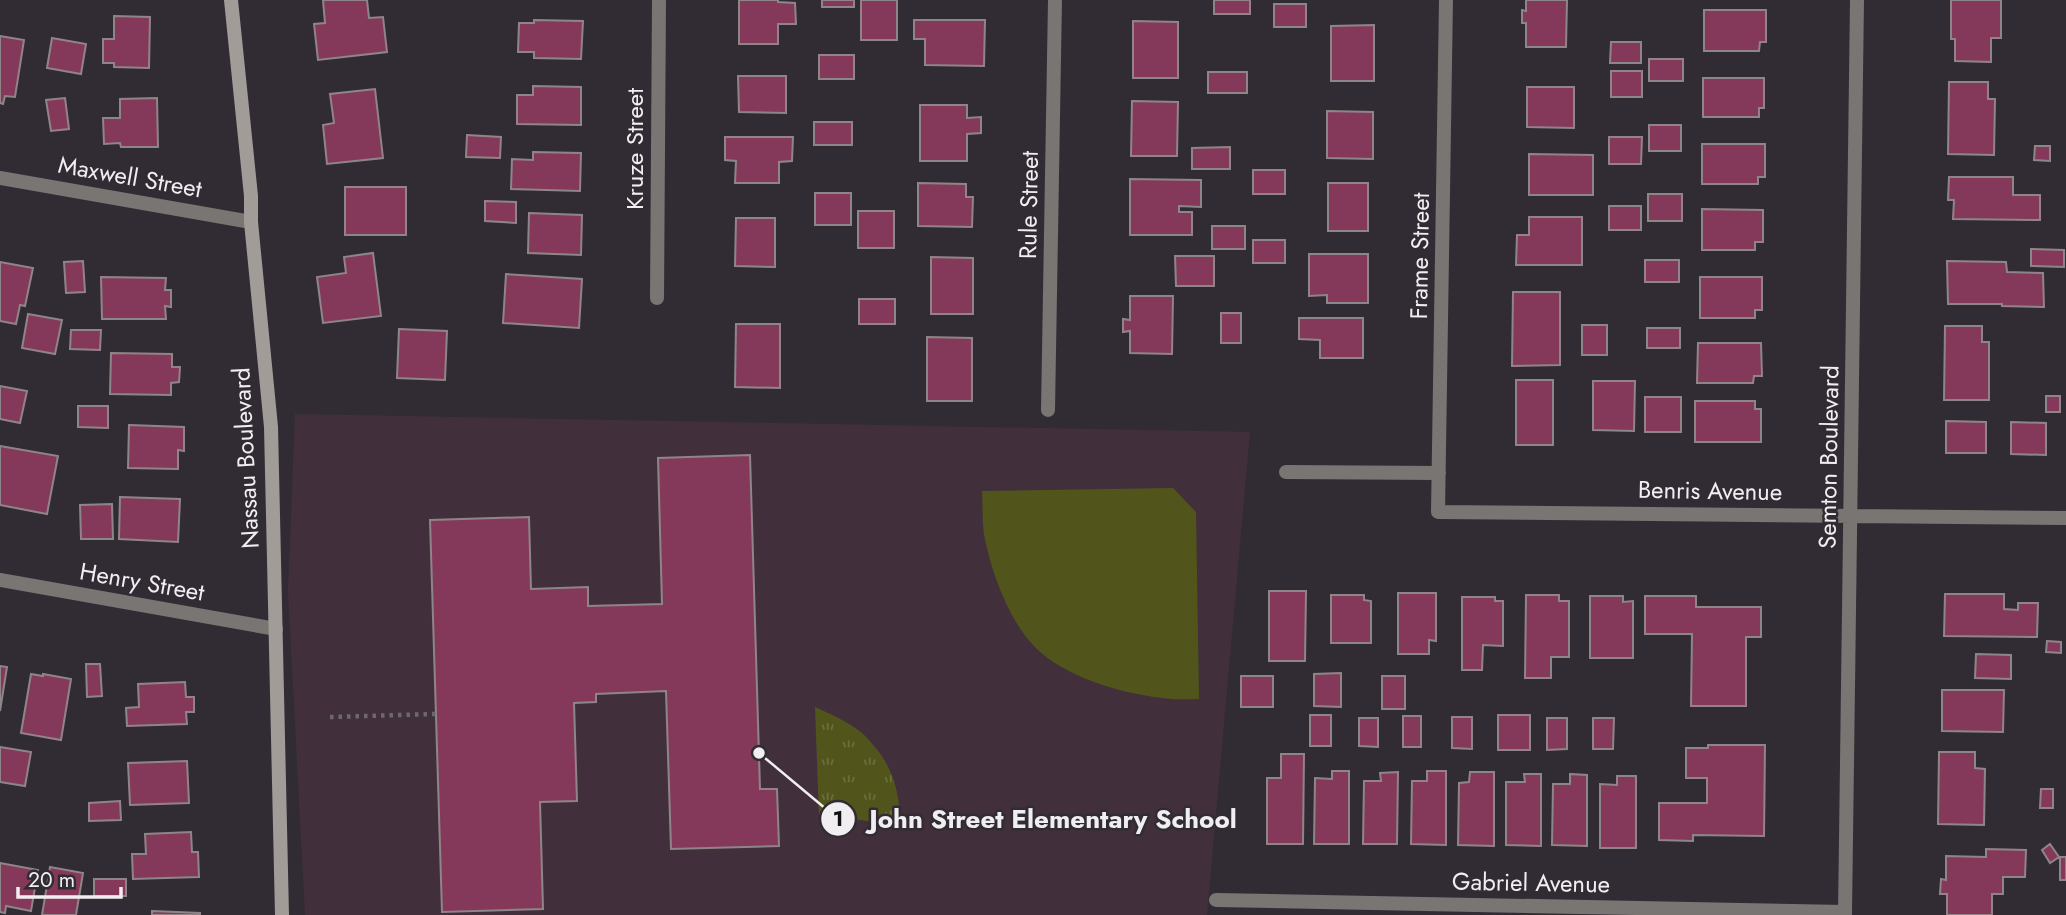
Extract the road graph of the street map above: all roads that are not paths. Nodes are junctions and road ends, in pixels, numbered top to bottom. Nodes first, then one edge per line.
1 (230, 0) edge
2 (659, 0) edge
3 (1055, 0) edge
4 (1446, 0) edge
5 (1857, 0) edge
6 (0, 178) edge
7 (251, 222) junction
8 (657, 298) dead end
9 (1048, 410) dead end
10 (1286, 472) dead end
11 (1439, 473) junction
12 (1438, 512) joint
13 (1851, 515) junction
14 (2066, 518) edge
15 (0, 580) edge
16 (275, 629) junction
17 (1216, 900) dead end
18 (1845, 914) edge
19 (282, 915) edge

1 - 7 main road, Nassau Boulevard
2 - 8 street, Kruze Street
3 - 9 street, Rule Street
4 - 11 street, Frame Street
5 - 13 street, Semton Boulevard
6 - 7 street, Maxwell Street
7 - 16 main road, Nassau Boulevard
10 - 11 street
11 - 12 street, Frame Street
12 - 13 street, Benris Avenue
13 - 14 street, Benris Avenue
13 - 18 street, Semton Boulevard
15 - 16 street, Henry Street
16 - 19 main road, Nassau Boulevard
17 - 18 street, Gabriel Avenue

